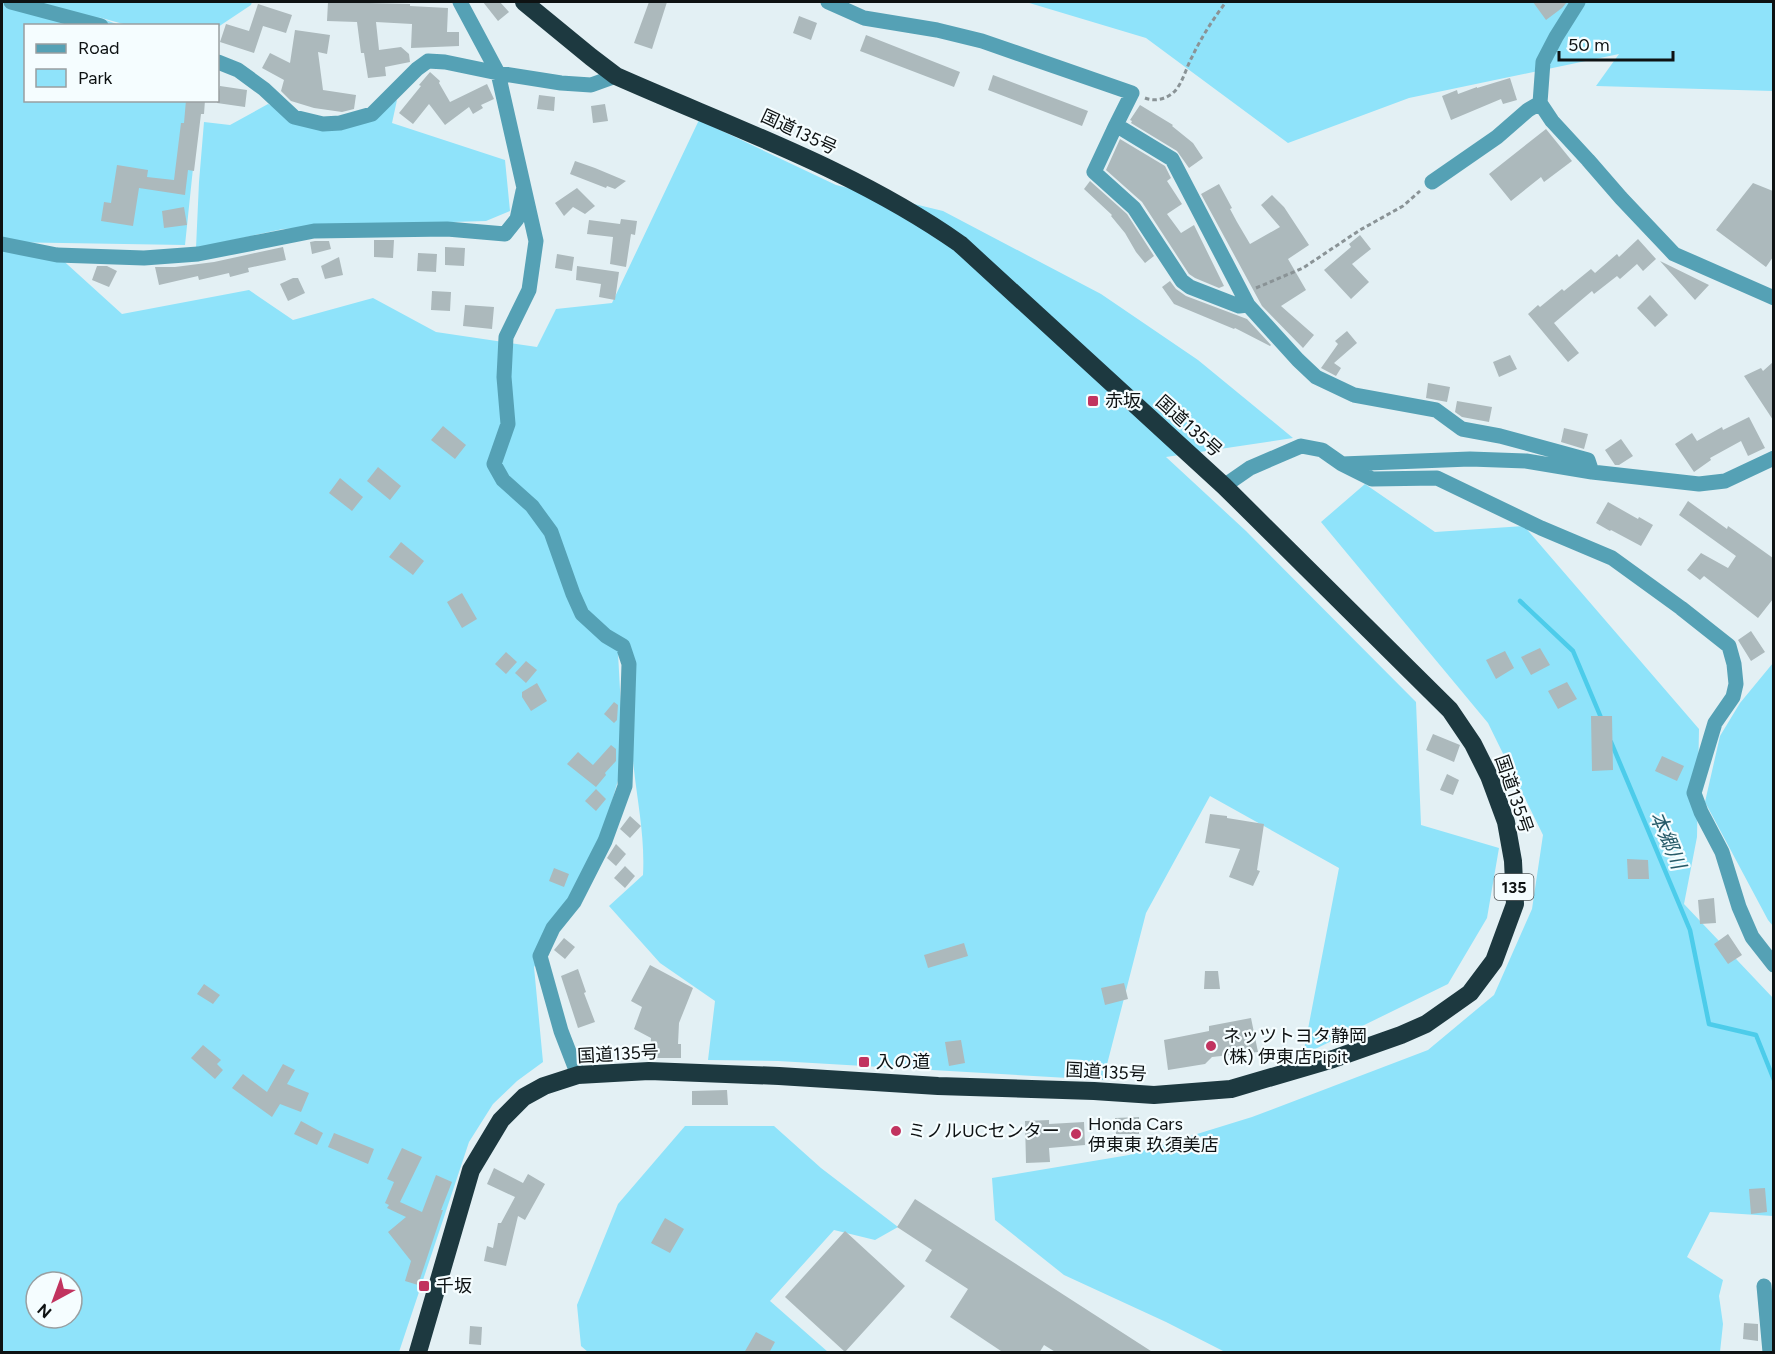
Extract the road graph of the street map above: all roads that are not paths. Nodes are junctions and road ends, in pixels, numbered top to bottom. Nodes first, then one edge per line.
1 (11, 2) edge
2 (460, 2) edge
3 (524, 2) edge
4 (828, 2) edge
5 (1578, 2) edge
6 (94, 24) edge
7 (219, 62) edge
8 (498, 73) junction
9 (616, 76) junction
10 (1540, 103) junction
11 (1116, 125) junction
12 (1432, 182) road end
13 (524, 184) junction
14 (2, 244) edge
15 (1773, 298) edge
16 (1246, 299) junction
17 (1773, 458) edge
18 (1342, 464) junction
19 (1593, 472) junction
20 (1224, 486) junction
21 (1773, 966) edge
22 (578, 1076) junction
23 (1764, 1286) dead end
24 (418, 1353) edge
25 (1770, 1353) edge

1 - 6 street
2 - 8 street
3 - 9 highway, 国道135号 / 135
4 - 11 street
5 - 10 street
7 - 8 street
8 - 9 street
8 - 13 street
9 - 20 highway, 国道135号 / 135
10 - 12 street
10 - 15 street
11 - 16 street
11 - 16 street
13 - 14 street
13 - 22 street
16 - 19 street
17 - 19 street
18 - 19 street
18 - 20 street
18 - 21 street
20 - 22 highway, 国道135号 / 135
22 - 24 highway, 国道135号 / 135
23 - 25 street

